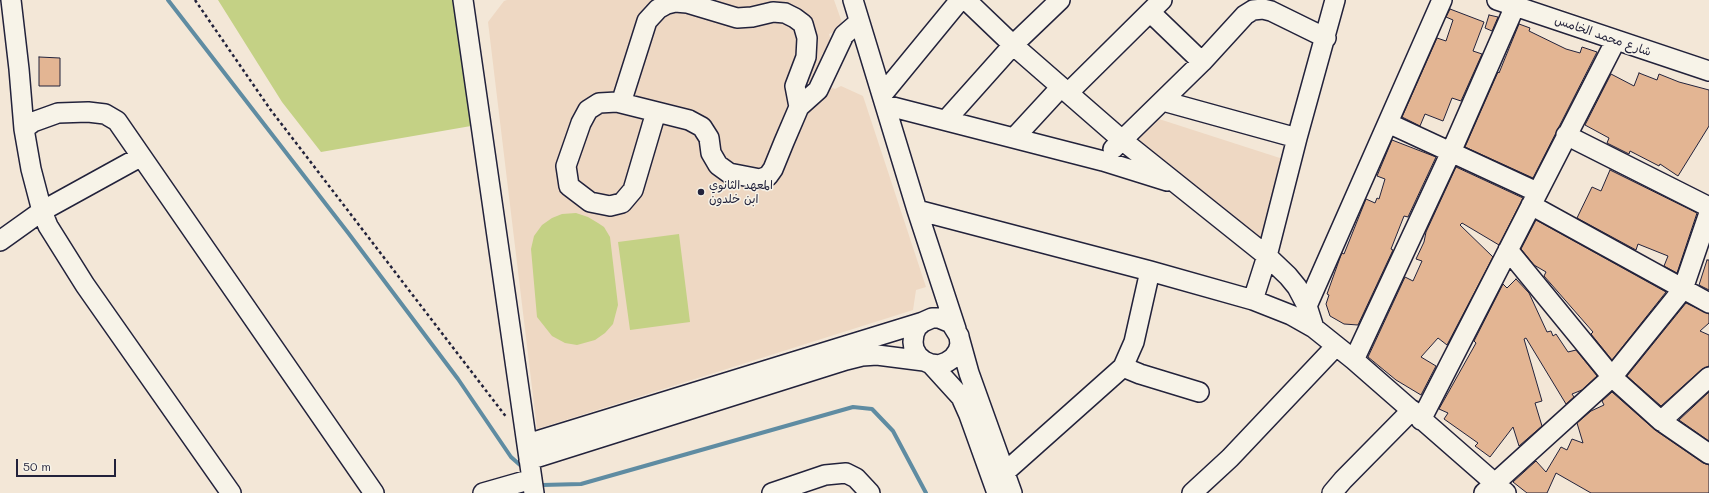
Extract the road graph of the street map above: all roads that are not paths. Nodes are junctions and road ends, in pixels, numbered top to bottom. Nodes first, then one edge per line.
1 (463, 0) edge
2 (853, 0) edge
3 (960, 0) edge
4 (966, 0) edge
5 (1060, 0) edge
6 (1335, 0) edge
7 (1442, 0) edge
8 (1506, 3) edge
9 (7, 6) edge
10 (772, 6) edge
11 (1156, 6) edge
12 (860, 22) junction
13 (1326, 38) junction
14 (1616, 40) junction
15 (1013, 45) junction
16 (1202, 62) junction
17 (1709, 71) edge
18 (1065, 90) junction
19 (883, 100) junction
20 (1163, 101) junction
21 (621, 103) junction
22 (799, 107) junction
23 (656, 112) junction
24 (946, 120) junction
25 (1388, 123) junction
26 (24, 129) junction
27 (1566, 135) junction
28 (1014, 138) junction
29 (1297, 138) junction
30 (1122, 140) junction
31 (1451, 152) junction
32 (140, 157) junction
33 (1103, 161) junction
34 (1177, 185) junction
35 (1534, 199) junction
36 (1709, 207) edge
37 (917, 210) junction
38 (42, 211) junction
39 (1709, 213) edge
40 (0, 241) edge
41 (1508, 250) junction
42 (1267, 256) junction
43 (935, 268) junction
44 (1150, 270) junction
45 (1683, 289) junction
46 (1253, 300) junction
47 (1709, 303) edge
48 (1307, 306) junction
49 (924, 321) junction
50 (1314, 328) junction
51 (957, 332) junction
52 (1336, 346) junction
53 (1354, 360) junction
54 (928, 363) junction
55 (1123, 367) junction
56 (1612, 377) junction
57 (1709, 377) edge
58 (1199, 392) dead end
59 (1417, 415) junction
60 (1661, 421) junction
61 (528, 452) junction
62 (1709, 454) edge
63 (1004, 473) junction
64 (533, 486) edge
65 (1495, 490) edge
66 (231, 493) edge
67 (374, 493) edge
68 (482, 493) edge
69 (772, 493) edge
70 (870, 493) edge
71 (996, 493) edge
72 (1012, 493) edge
73 (1192, 493) edge
74 (1332, 493) edge

1 - 61 street
2 - 12 street
3 - 19 street
4 - 15 street
5 - 15 street
6 - 13 street
7 - 25 street
8 - 14 street, شارع محمد الخامس
8 - 31 street
9 - 26 street
10 - 21 street
10 - 22 street
11 - 16 street
11 - 18 street
12 - 19 street
12 - 22 street
13 - 16 street
13 - 29 street
14 - 17 street, شارع محمد الخامس
14 - 27 street
15 - 18 street
15 - 24 street
16 - 20 street
18 - 28 street
18 - 30 street
19 - 24 street
19 - 37 street
20 - 29 street
20 - 30 street
21 - 23 street
21 - 23 street
22 - 23 street
24 - 28 street
25 - 31 street
25 - 48 street
26 - 32 street
26 - 38 street
27 - 35 street
27 - 36 street
28 - 33 street
29 - 42 street
30 - 33 street
30 - 34 street
31 - 35 street
31 - 53 street
32 - 38 street
32 - 67 street
33 - 34 street
34 - 42 street
35 - 41 street
35 - 45 street
37 - 43 street
37 - 44 street
38 - 40 street
38 - 66 street
39 - 45 street
41 - 56 street
41 - 59 street
42 - 46 street
42 - 48 street
43 - 49 street
43 - 51 street
44 - 46 street
44 - 55 street
45 - 47 street
45 - 56 street
46 - 50 street
48 - 50 street
49 - 51 street
49 - 54 street
49 - 61 street
50 - 52 street
51 - 54 street
51 - 63 street
52 - 53 street
52 - 73 street
53 - 59 street
54 - 61 street
54 - 71 street
55 - 58 street
55 - 63 street
56 - 60 street
56 - 65 street
57 - 60 street
59 - 65 street
59 - 74 street
60 - 62 street
61 - 64 street
63 - 72 street
64 - 68 street
69 - 70 street

